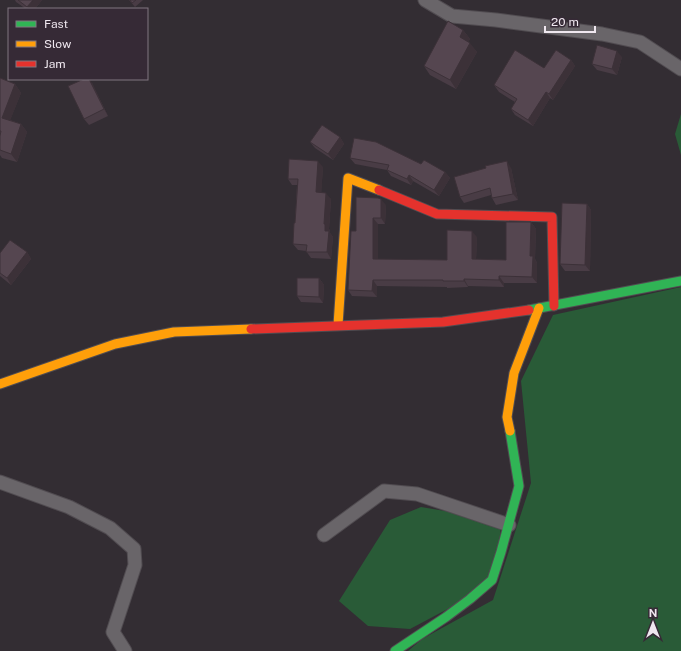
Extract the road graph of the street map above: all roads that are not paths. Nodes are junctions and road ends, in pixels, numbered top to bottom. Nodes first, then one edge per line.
1 (425, 0) edge
2 (681, 68) edge
3 (681, 281) edge
4 (554, 306) junction
5 (539, 308) junction
6 (338, 325) junction
7 (0, 384) edge
8 (0, 482) edge
9 (509, 525) junction
10 (324, 535) dead end
11 (125, 651) edge
12 (395, 651) edge

1 - 2 street
3 - 4 street
4 - 5 street
4 - 6 street
5 - 6 street
5 - 9 street
6 - 7 street
8 - 11 street
9 - 10 street
9 - 12 street

